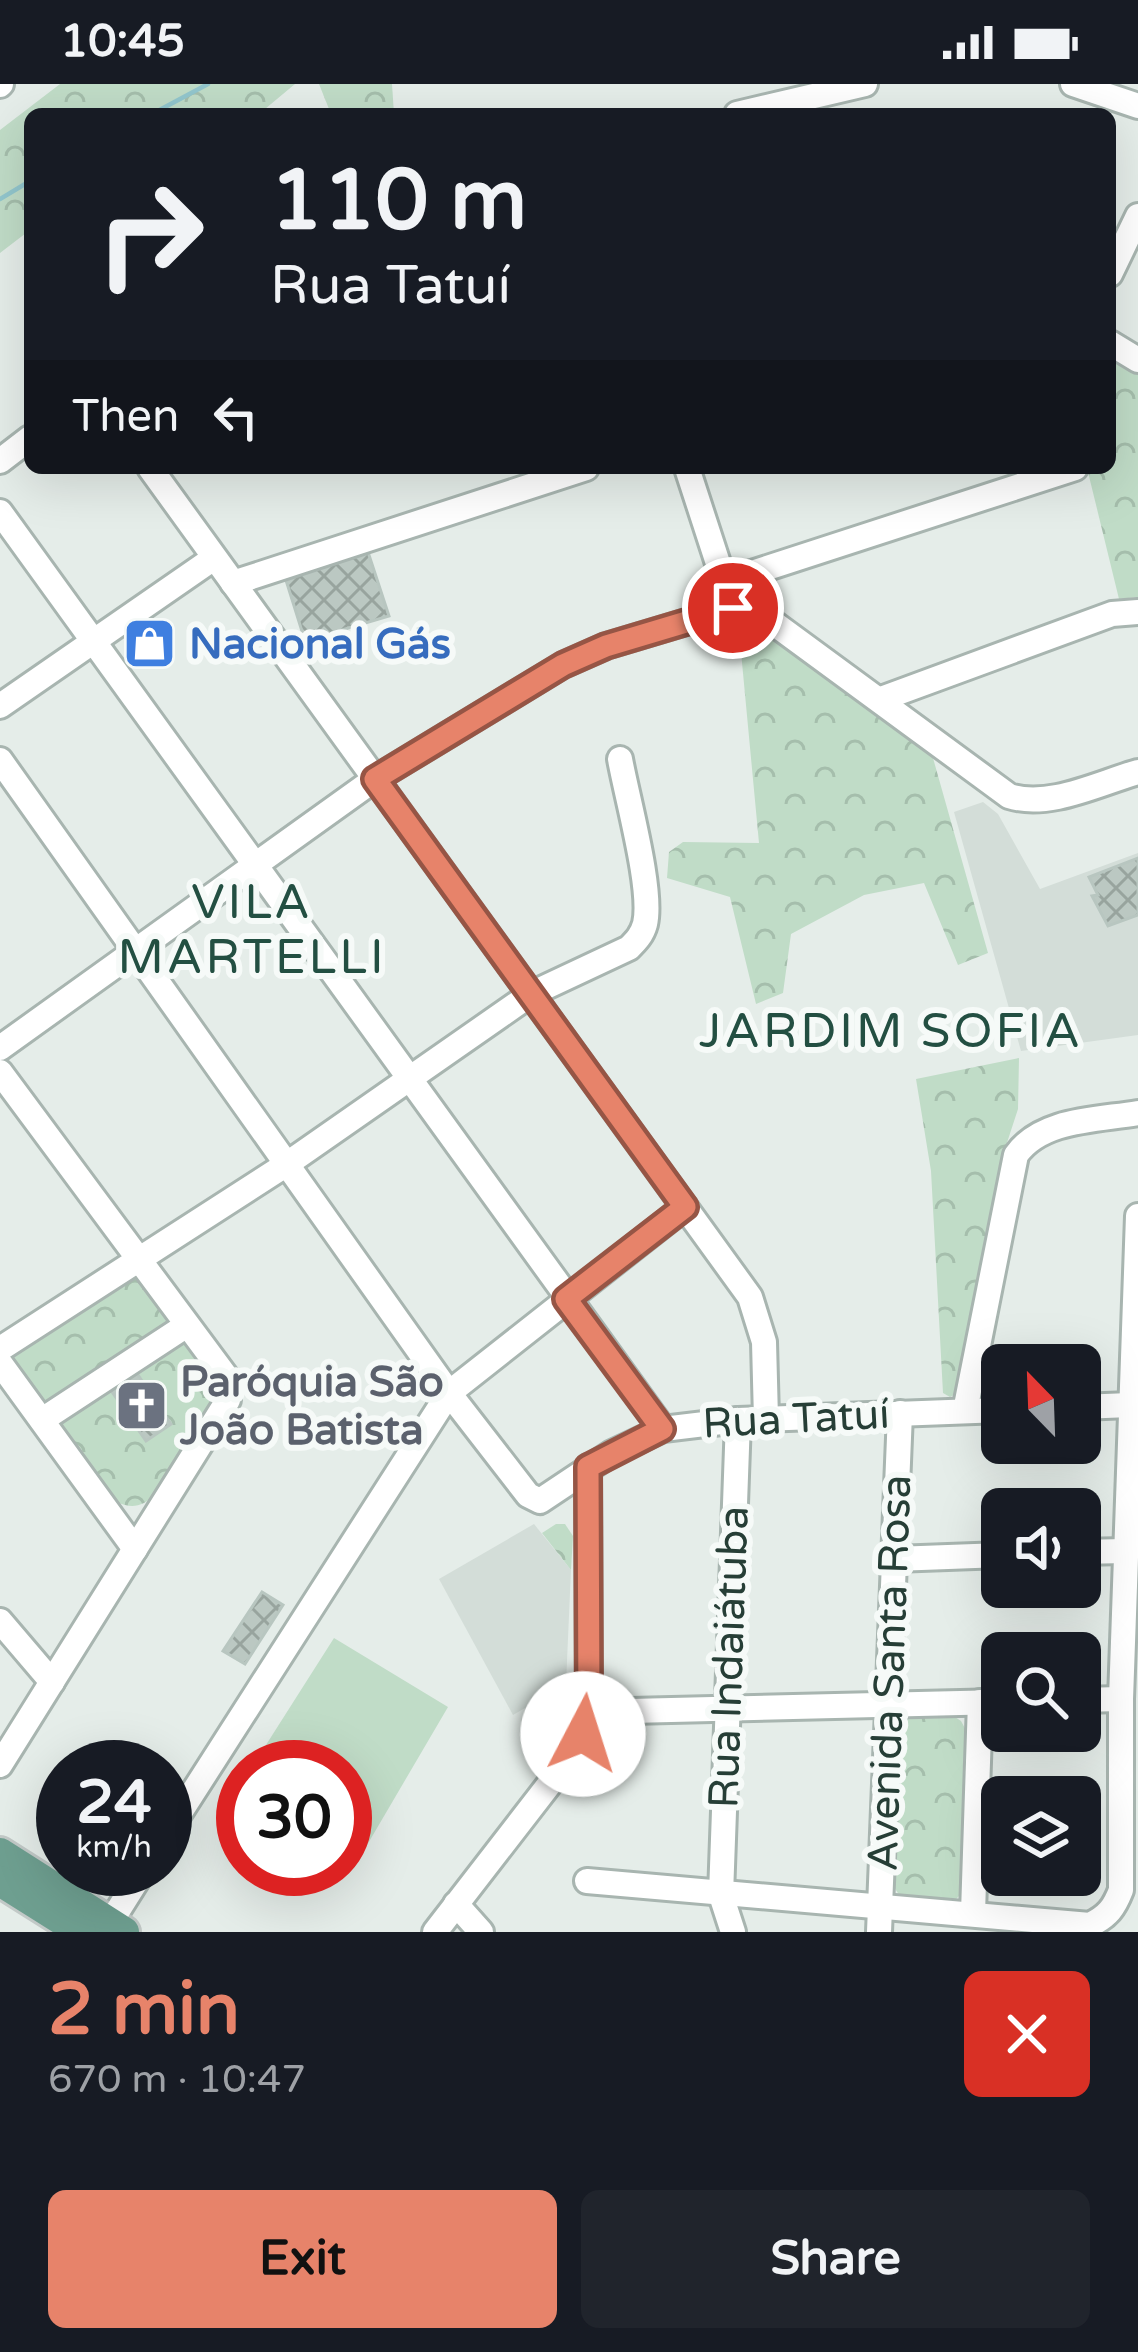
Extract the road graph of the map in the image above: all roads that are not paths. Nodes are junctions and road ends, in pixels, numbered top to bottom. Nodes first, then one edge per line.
1 (865, 84) edge
2 (1073, 84) edge
3 (1138, 106) edge
4 (763, 108) edge
5 (1138, 216) edge
6 (1116, 262) edge
7 (24, 443) edge
8 (0, 461) edge
9 (154, 474) edge
10 (568, 474) edge
11 (689, 474) edge
12 (1057, 474) edge
13 (0, 512) edge
14 (214, 558) junction
15 (724, 582) junction
16 (233, 583) junction
17 (733, 608) junction
18 (1138, 613) edge
19 (93, 642) junction
20 (881, 699) junction
21 (0, 706) edge
22 (620, 759) dead end
23 (0, 760) edge
24 (1138, 772) edge
25 (375, 779) junction
26 (254, 866) junction
27 (135, 951) junction
28 (531, 994) junction
29 (0, 1048) edge
30 (0, 1072) edge
31 (409, 1079) junction
32 (1138, 1113) edge
33 (286, 1164) junction
34 (685, 1207) junction
35 (1138, 1216) edge
36 (136, 1259) junction
37 (566, 1299) junction
38 (187, 1325) junction
39 (0, 1349) edge
40 (0, 1364) edge
41 (449, 1393) junction
42 (1130, 1405) junction
43 (1101, 1406) edge
44 (965, 1411) junction
45 (981, 1411) edge
46 (900, 1413) junction
47 (766, 1419) junction
48 (42, 1420) junction
49 (738, 1420) junction
50 (662, 1429) junction
51 (588, 1467) junction
52 (544, 1499) junction
53 (588, 1528) junction
54 (135, 1549) junction
55 (1125, 1551) junction
56 (1101, 1552) edge
57 (981, 1557) edge
58 (894, 1559) junction
59 (0, 1621) edge
60 (52, 1682) junction
61 (1101, 1699) edge
62 (1121, 1699) junction
63 (981, 1702) edge
64 (888, 1705) junction
65 (727, 1709) junction
66 (586, 1723) junction
67 (987, 1752) edge
68 (1, 1762) edge
69 (192, 1794) edge
70 (0, 1853) edge
71 (0, 1881) edge
72 (587, 1881) dead end
73 (721, 1894) junction
74 (126, 1896) edge
75 (456, 1904) junction
76 (973, 1913) junction
77 (880, 1919) edge
78 (105, 1929) edge
79 (434, 1932) edge
80 (481, 1932) edge
81 (733, 1932) edge

1 - 4 street
2 - 3 street
5 - 6 street
7 - 8 street
9 - 14 street
10 - 16 street
11 - 15 street
12 - 15 street
13 - 19 street
14 - 16 street
14 - 19 street
15 - 17 street
16 - 25 street
17 - 20 street
17 - 25 street
18 - 20 street
19 - 21 street
19 - 26 street
20 - 24 street
22 - 28 street
23 - 27 street
25 - 26 street
25 - 28 street
26 - 27 street
26 - 31 street
27 - 29 street
27 - 33 street
28 - 31 street
28 - 34 street
30 - 36 street
31 - 33 street
31 - 37 street
32 - 44 street
33 - 36 street
33 - 41 street
34 - 37 street
34 - 47 street
35 - 42 street
36 - 38 street
36 - 39 street
37 - 41 street
37 - 50 street
38 - 48 street
38 - 54 street
40 - 48 street
41 - 52 street
41 - 69 street
42 - 43 street
42 - 55 street
44 - 45 street, Rua Tatuí
44 - 46 street, Rua Tatuí
46 - 47 street, Rua Tatuí
46 - 58 street, Avenida Santa Rosa
47 - 49 street, Rua Tatuí
48 - 54 street
49 - 50 street, Rua Tatuí
49 - 65 street, Rua Indaiátuba
50 - 51 street, Rua Tatuí
51 - 52 street, Rua Tatuí
51 - 53 street
52 - 53 street
53 - 66 street
54 - 60 street
55 - 56 street
55 - 62 street
57 - 58 street
58 - 64 street, Avenida Santa Rosa
59 - 60 street
60 - 68 street
61 - 62 street
62 - 76 street
63 - 64 street
64 - 65 street
64 - 77 street, Avenida Santa Rosa
65 - 66 street
65 - 73 street, Rua Indaiátuba
66 - 75 street
67 - 76 street
70 - 78 main road
71 - 78 main road
72 - 73 street
73 - 77 street
73 - 81 street, Rua Indaiátuba
74 - 78 street
75 - 79 street
75 - 80 street
76 - 77 street

